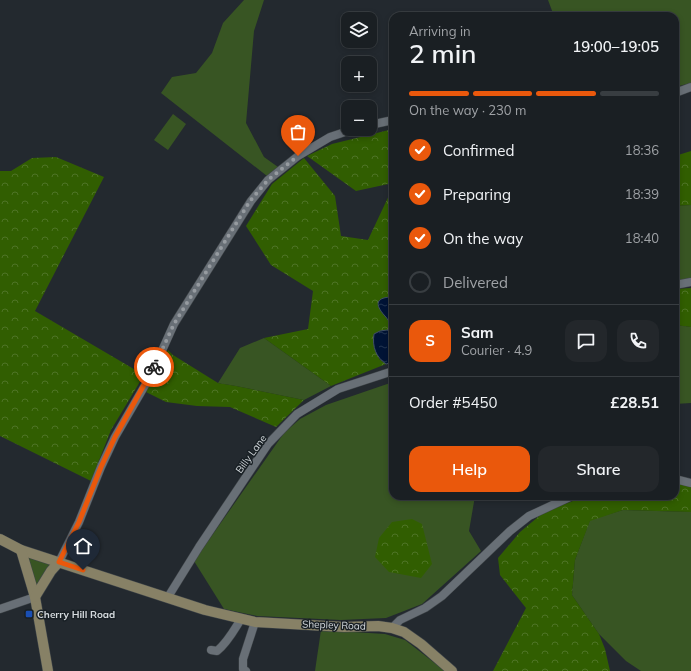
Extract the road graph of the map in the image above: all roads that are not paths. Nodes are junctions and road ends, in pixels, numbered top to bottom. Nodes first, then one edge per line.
1 (691, 87) edge
2 (679, 92) edge
3 (389, 121) edge
4 (377, 123) edge
5 (341, 133) edge
6 (691, 282) edge
7 (679, 284) edge
8 (389, 372) edge
9 (679, 481) edge
10 (691, 483) edge
11 (563, 500) edge
12 (0, 539) edge
13 (21, 550) junction
14 (59, 562) junction
15 (35, 597) junction
16 (168, 597) junction
17 (0, 609) edge
18 (241, 619) junction
19 (255, 622) junction
20 (392, 628) junction
21 (211, 650) dead end
22 (48, 671) edge
23 (246, 671) edge
24 (452, 671) edge

1 - 2 street
3 - 4 street
5 - 14 street
6 - 7 street
8 - 16 street, Billy Lane
9 - 10 street
11 - 20 street
12 - 13 street, Shepley Road
13 - 14 street, Shepley Road
13 - 15 street
14 - 15 street
14 - 16 street, Shepley Road
15 - 17 street
15 - 22 street
16 - 18 street, Shepley Road
18 - 19 street, Shepley Road
18 - 21 street
19 - 20 street, Shepley Road
19 - 23 street
20 - 24 street, Shepley Road

